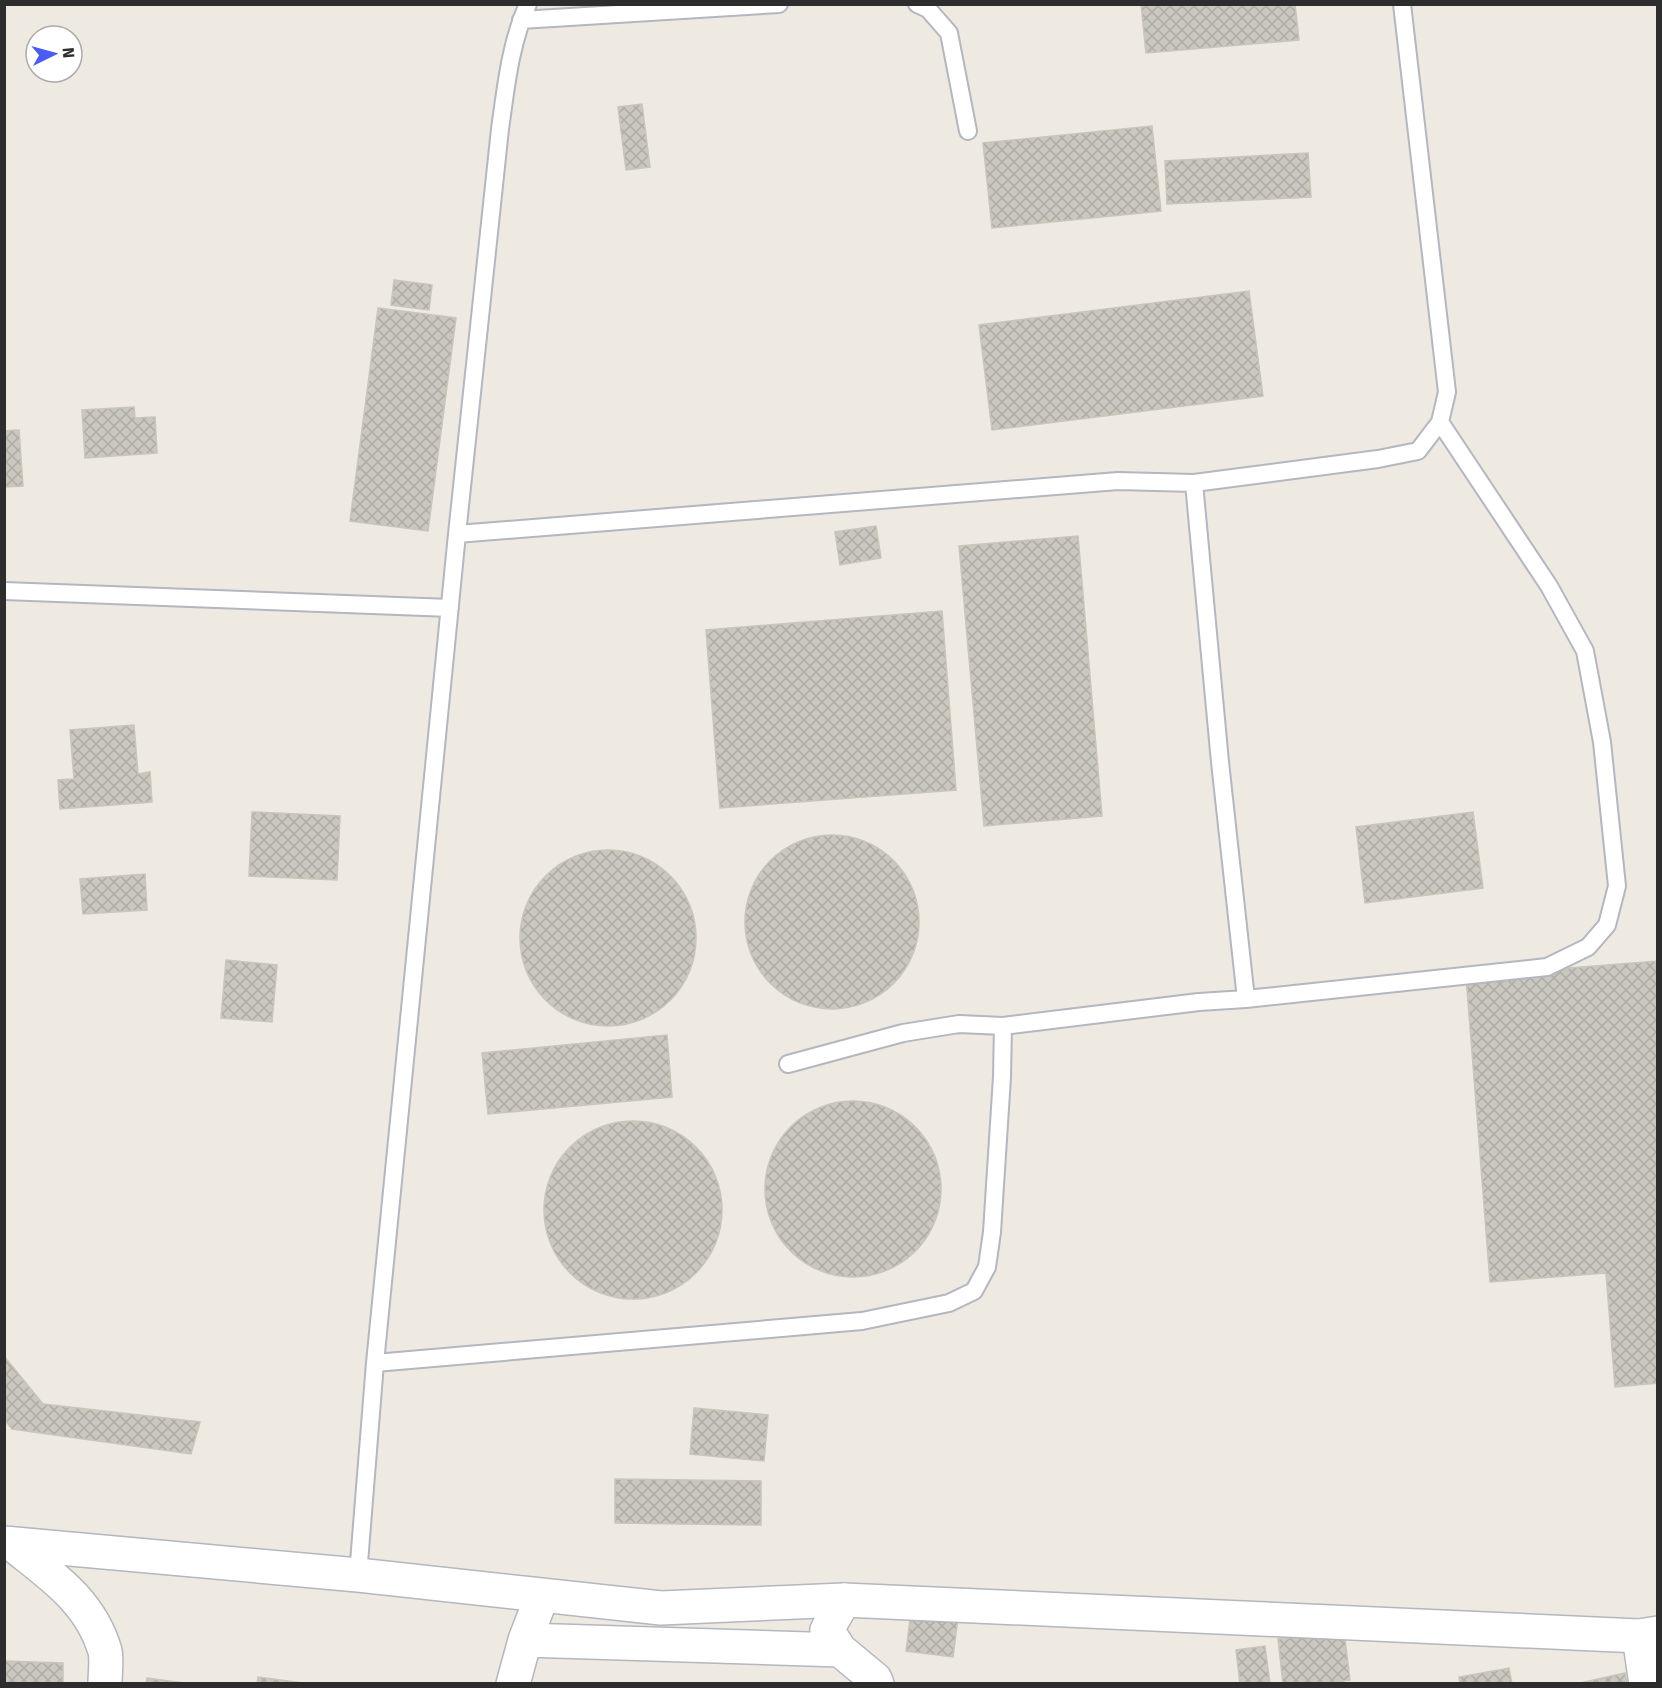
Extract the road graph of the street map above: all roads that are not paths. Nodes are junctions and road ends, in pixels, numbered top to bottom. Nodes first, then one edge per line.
1 (779, 4) edge
2 (1402, 4) edge
3 (926, 6) edge
4 (525, 12) edge
5 (968, 130) dead end
6 (1440, 422) junction
7 (1194, 483) junction
8 (457, 534) junction
9 (4, 591) edge
10 (450, 608) junction
11 (1246, 999) junction
12 (1003, 1026) junction
13 (788, 1064) dead end
14 (375, 1363) junction
15 (8, 1543) edge
16 (358, 1575) junction
17 (542, 1596) junction
18 (844, 1600) junction
19 (1648, 1635) edge
20 (525, 1640) junction
21 (840, 1650) junction
22 (105, 1683) edge
23 (513, 1683) edge
24 (877, 1683) edge
25 (1646, 1683) edge

1 - 4 lane
2 - 6 lane
3 - 5 lane
4 - 8 lane
6 - 7 lane
6 - 11 lane
7 - 8 lane
7 - 11 lane
8 - 10 lane
9 - 10 lane
10 - 14 lane
11 - 12 lane
12 - 13 lane
12 - 14 lane
14 - 16 lane
15 - 16 street
15 - 22 street
16 - 17 street
17 - 18 street
17 - 20 street
18 - 19 street
18 - 21 street
19 - 25 street
20 - 21 street
20 - 23 street
21 - 24 street

